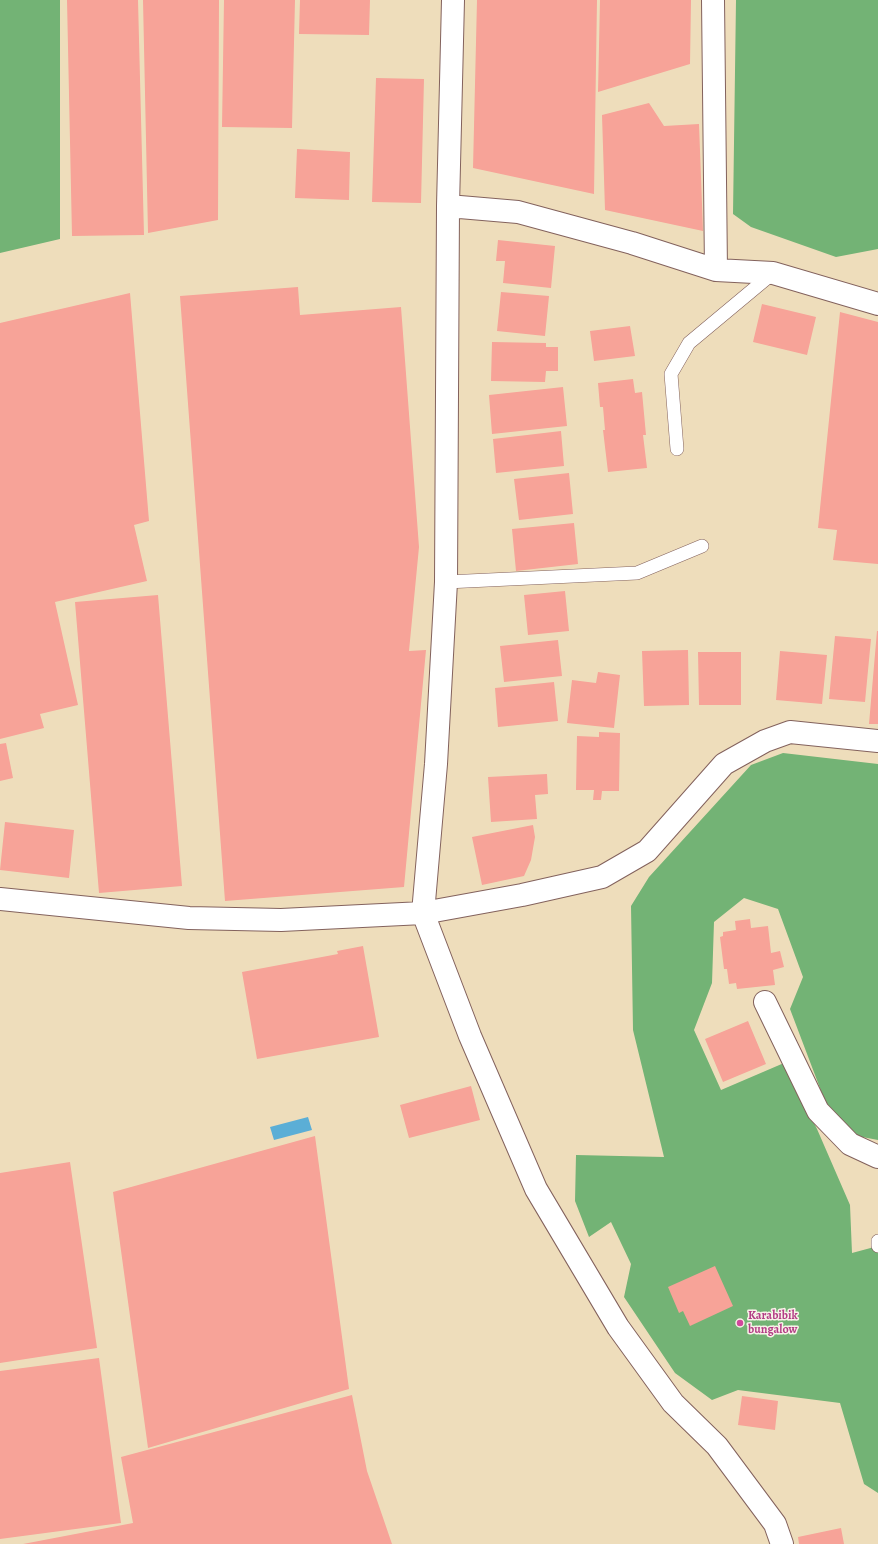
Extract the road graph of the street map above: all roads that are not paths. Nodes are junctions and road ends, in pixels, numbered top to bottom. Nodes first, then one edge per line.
1 (453, 0) edge
2 (713, 0) edge
3 (448, 206) junction
4 (716, 270) junction
5 (772, 273) junction
6 (878, 304) edge
7 (677, 449) dead end
8 (702, 546) dead end
9 (446, 582) junction
10 (878, 741) edge
11 (0, 899) edge
12 (423, 913) junction
13 (766, 1002) dead end
14 (878, 1157) edge
15 (878, 1240) edge
16 (878, 1246) edge
17 (782, 1544) edge

1 - 3 street
2 - 4 street
3 - 4 street
3 - 9 street
4 - 5 street
5 - 6 street
5 - 7 lane
8 - 9 lane
9 - 12 street
10 - 12 street
11 - 12 street
12 - 17 street
13 - 14 street
15 - 16 lane

